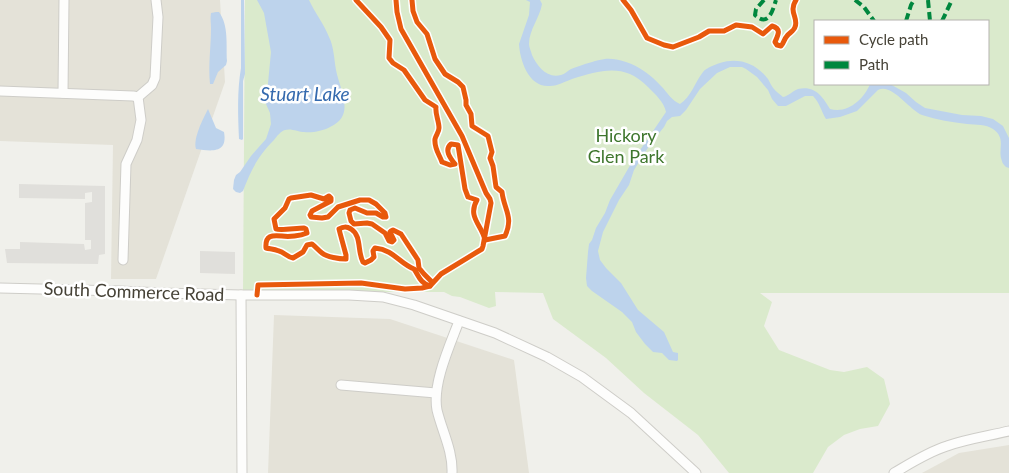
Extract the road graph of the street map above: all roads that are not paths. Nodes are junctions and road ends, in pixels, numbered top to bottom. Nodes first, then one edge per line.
1 (64, 0) edge
2 (156, 0) edge
3 (0, 91) edge
4 (63, 93) junction
5 (136, 96) junction
6 (123, 260) dead end
7 (0, 288) edge
8 (241, 295) junction
9 (459, 320) junction
10 (341, 385) dead end
11 (436, 393) junction
12 (1009, 432) edge
13 (242, 473) edge
14 (452, 473) edge
15 (696, 473) edge
16 (894, 473) edge

1 - 4 street
2 - 5 street
3 - 4 street
4 - 5 street
5 - 6 street
7 - 8 street, South Commerce Road
8 - 9 street
8 - 13 street, South Commerce Road
9 - 11 street
9 - 15 street
10 - 11 street
11 - 14 street
12 - 16 street

